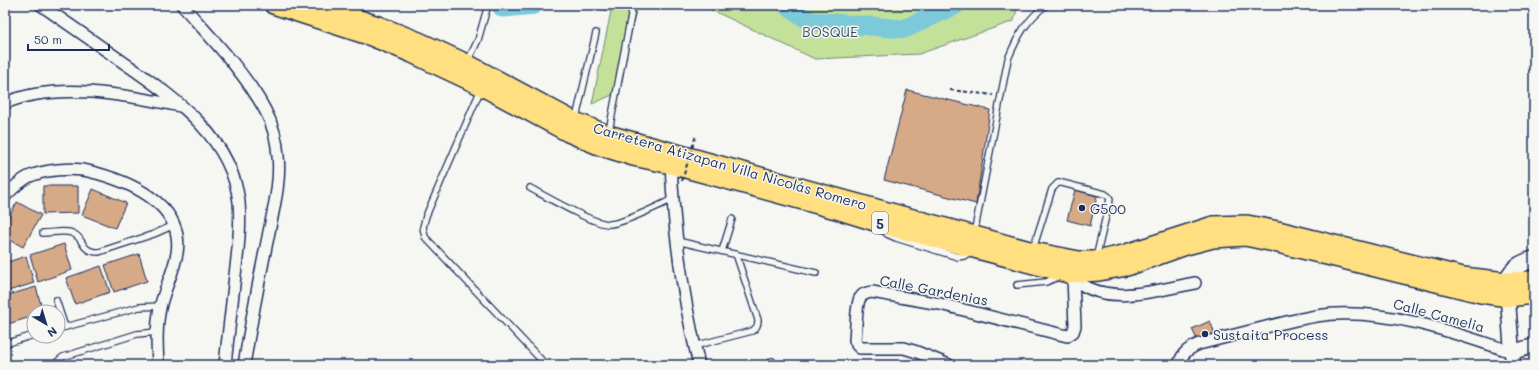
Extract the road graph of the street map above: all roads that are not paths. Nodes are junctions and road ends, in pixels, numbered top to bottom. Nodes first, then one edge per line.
1 (41, 5) edge
2 (182, 5) edge
3 (273, 5) edge
4 (488, 5) edge
5 (633, 5) edge
6 (1046, 5) edge
7 (325, 6) edge
8 (596, 33) dead end
9 (467, 64) junction
10 (482, 87) junction
11 (5, 104) edge
12 (184, 107) junction
13 (575, 121) junction
14 (608, 134) junction
15 (636, 150) junction
16 (671, 158) junction
17 (530, 188) dead end
18 (5, 196) edge
19 (673, 199) junction
20 (732, 219) dead end
21 (174, 225) junction
22 (43, 233) dead end
23 (676, 241) junction
24 (972, 242) junction
25 (722, 251) junction
26 (1033, 251) junction
27 (736, 254) junction
28 (1534, 259) edge
29 (1096, 260) junction
30 (816, 273) dead end
31 (1071, 276) junction
32 (1534, 280) edge
33 (1195, 283) dead end
34 (1017, 285) dead end
35 (1507, 290) junction
36 (1534, 295) edge
37 (56, 300) dead end
38 (57, 304) edge
39 (161, 306) junction
40 (66, 327) edge
41 (157, 332) junction
42 (26, 337) edge
43 (5, 342) edge
44 (694, 346) junction
45 (1534, 346) edge
46 (1512, 358) edge
47 (58, 365) edge
48 (158, 365) edge
49 (225, 365) edge
50 (244, 365) edge
51 (546, 365) edge
52 (699, 365) edge
53 (949, 365) edge
54 (1179, 365) edge

1 - 12 street
2 - 50 street
3 - 10 main road, Carretera Atizapan Villa Nicolás Romero / 5
4 - 9 lane
5 - 14 lane
6 - 24 lane
7 - 9 main road, Carretera Atizapan Villa Nicolás Romero / 5
8 - 13 lane
9 - 13 main road, Carretera Atizapan Villa Nicolás Romero / 5
10 - 15 main road, Carretera Atizapan Villa Nicolás Romero / 5
10 - 51 lane
11 - 12 street
12 - 49 street
13 - 14 main road, Carretera Atizapan Villa Nicolás Romero / 5
14 - 15 main road, Carretera Atizapan Villa Nicolás Romero / 5
15 - 16 main road, Carretera Atizapan Villa Nicolás Romero / 5
16 - 19 street
16 - 24 main road, Carretera Atizapan Villa Nicolás Romero / 5
16 - 24 main road, Carretera Atizapan Villa Nicolás Romero / 5
17 - 19 lane
18 - 21 street
19 - 23 street
20 - 25 lane
21 - 22 lane
21 - 39 street
23 - 25 lane
23 - 44 street
24 - 26 main road, Carretera Atizapan Villa Nicolás Romero / 5
24 - 31 main road, Carretera Atizapan Villa Nicolás Romero / 5
25 - 27 lane
26 - 29 main road, Carretera Atizapan Villa Nicolás Romero / 5
26 - 29 lane
27 - 30 lane
27 - 44 lane
28 - 35 main road
29 - 35 main road, Carretera Atizapan Villa Nicolás Romero / 5
31 - 33 street
31 - 34 lane
31 - 35 main road, Carretera Atizapan Villa Nicolás Romero / 5
31 - 53 street, Calle Gardenias
32 - 35 main road, Carretera Atizapan Villa Nicolás Romero / 5
35 - 36 main road, Carretera Atizapan Villa Nicolás Romero / 5
35 - 46 street
37 - 38 lane
39 - 40 lane
39 - 41 street
41 - 47 lane
41 - 48 street
42 - 43 lane
44 - 52 street
45 - 46 street
46 - 54 street, Calle Camelia

